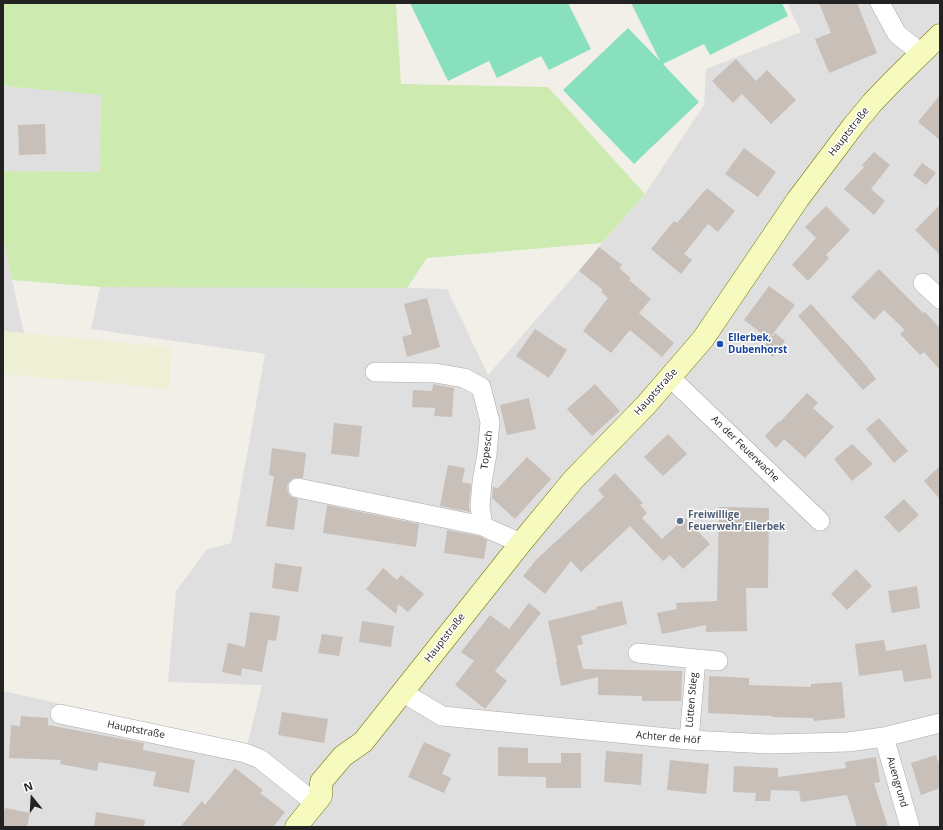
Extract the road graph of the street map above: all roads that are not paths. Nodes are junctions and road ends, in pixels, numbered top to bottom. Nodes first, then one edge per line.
1 (880, 3) edge
2 (940, 35) edge
3 (921, 52) junction
4 (923, 283) dead end
5 (940, 300) edge
6 (375, 372) dead end
7 (670, 376) junction
8 (298, 488) dead end
9 (820, 521) dead end
10 (484, 526) junction
11 (521, 543) junction
12 (638, 653) dead end
13 (696, 659) junction
14 (718, 661) dead end
15 (402, 692) junction
16 (60, 714) dead end
17 (940, 723) edge
18 (884, 737) junction
19 (689, 740) junction
20 (318, 800) junction
21 (296, 827) edge
22 (910, 827) edge

1 - 3 street
2 - 3 main road, Hauptstraße
3 - 7 main road, Hauptstraße
4 - 5 street
6 - 10 street, Topesch
7 - 9 street, An der Feuerwache
7 - 11 main road, Hauptstraße
8 - 10 street
10 - 11 street
11 - 15 main road, Hauptstraße
12 - 13 street, Lütten Stieg
13 - 14 street, Lütten Stieg
13 - 19 street, Lütten Stieg
15 - 19 street, Achter de Höf
15 - 20 main road, Hauptstraße
16 - 20 street, Hauptstraße
17 - 18 street, Achter de Höf
18 - 19 street, Achter de Höf
18 - 22 street, Auengrund
20 - 21 main road, Hauptstraße

